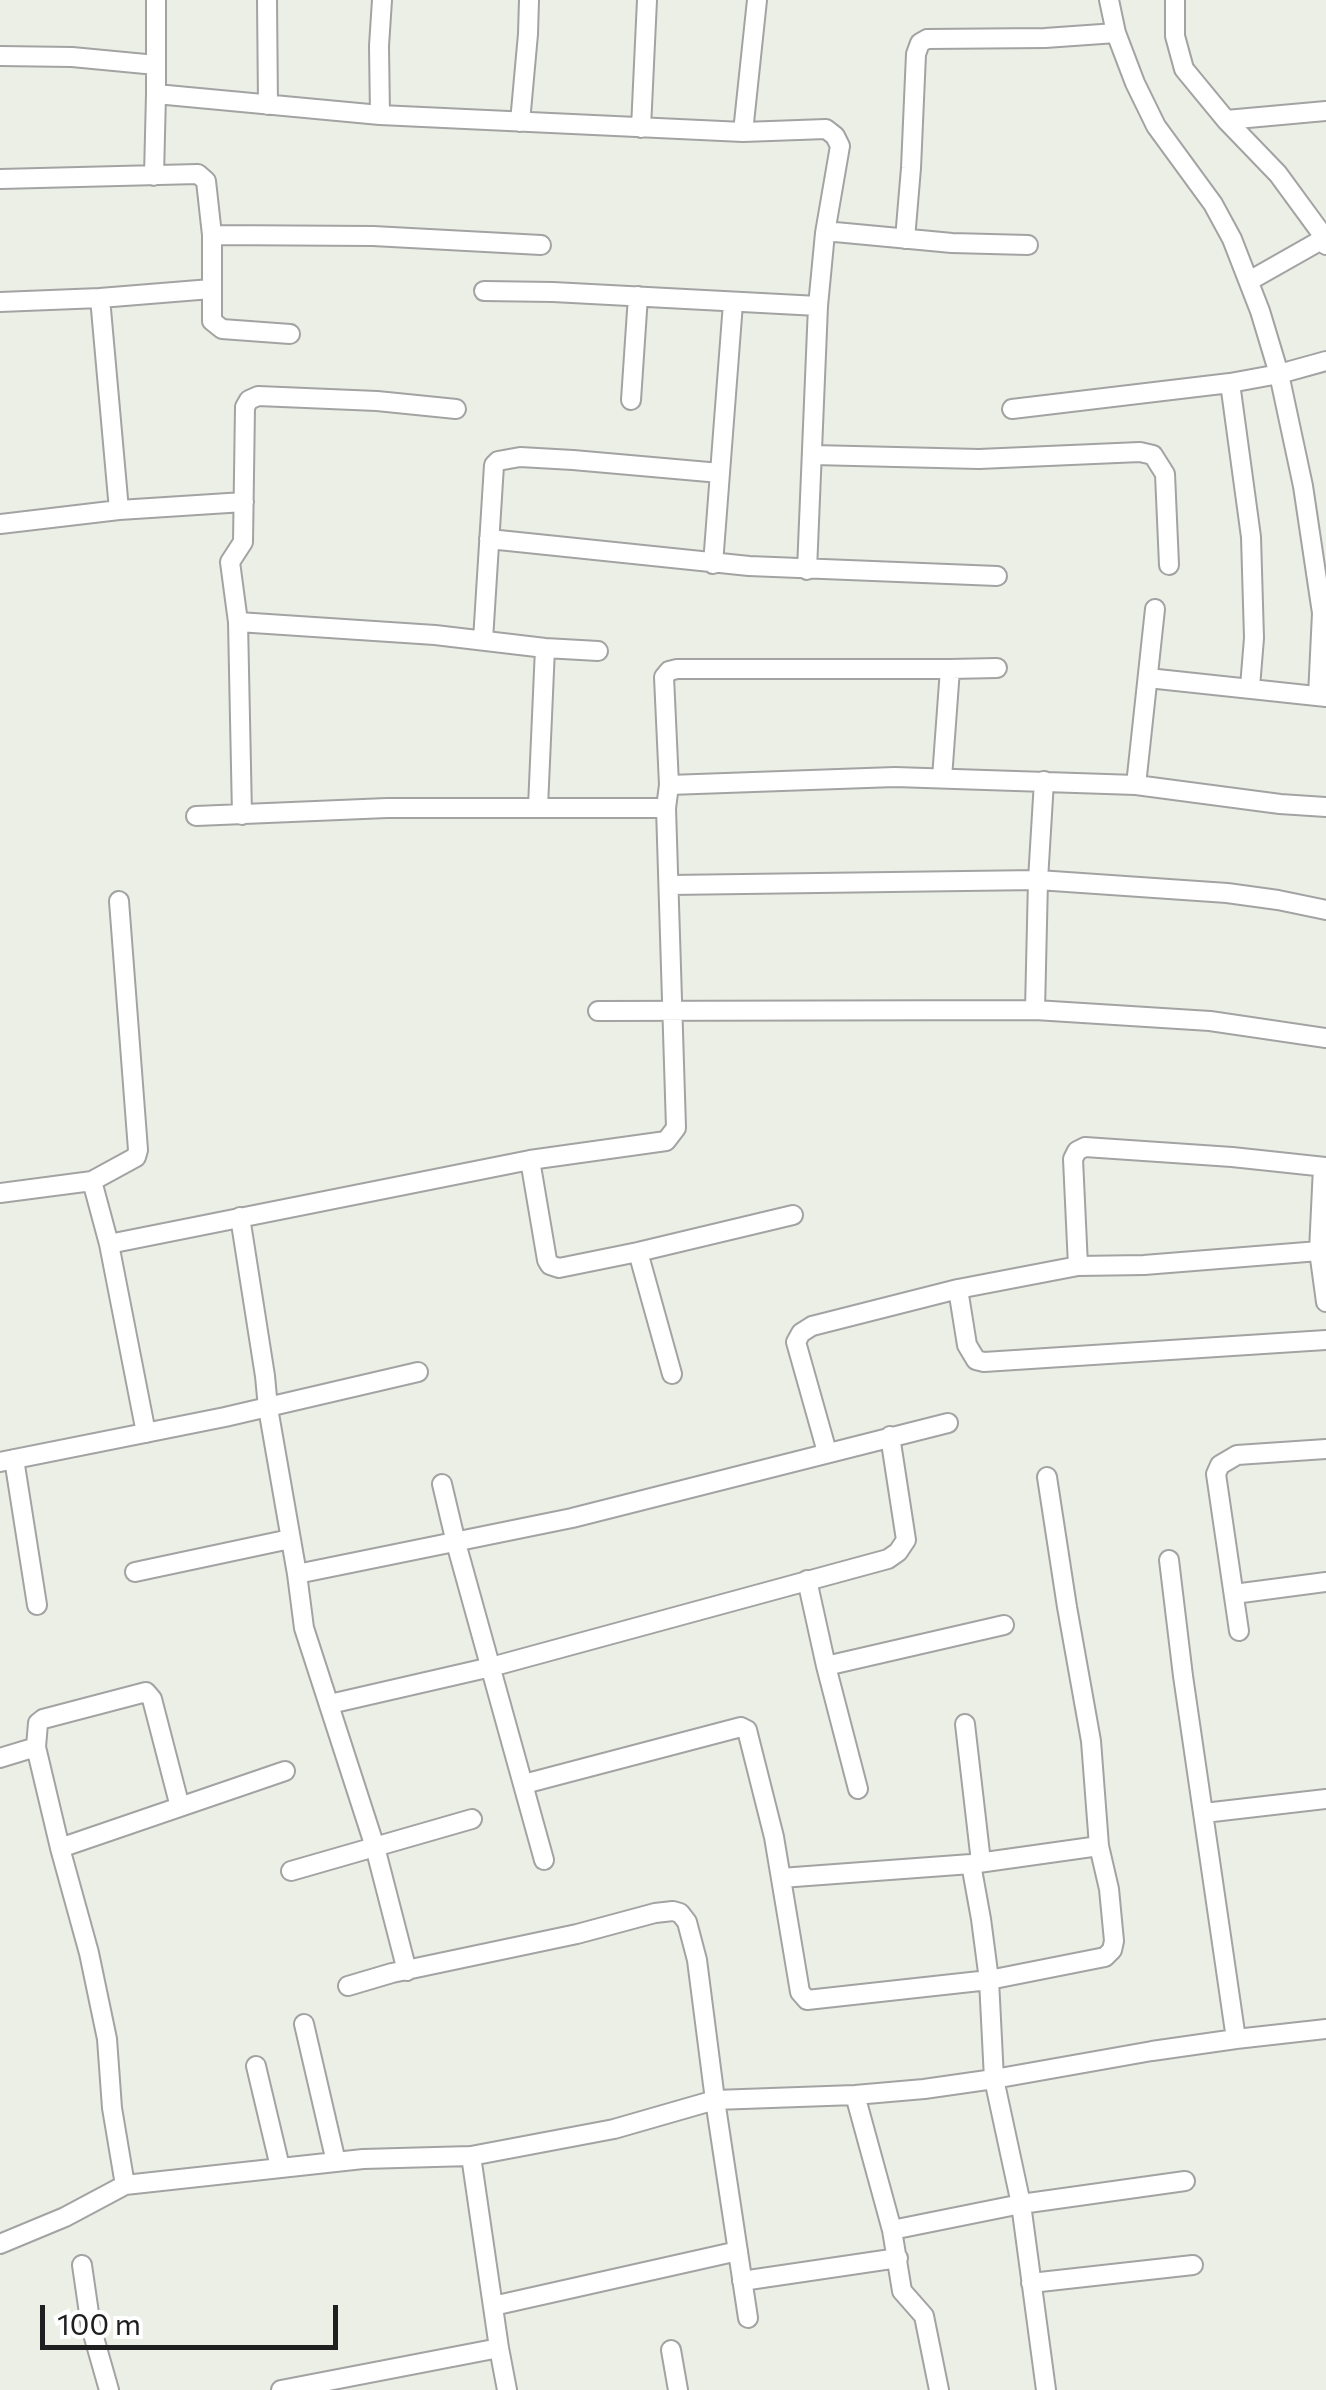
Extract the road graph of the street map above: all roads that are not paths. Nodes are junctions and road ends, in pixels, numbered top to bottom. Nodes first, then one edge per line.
1 (156, 0) edge
2 (267, 0) edge
3 (382, 0) edge
4 (529, 0) edge
5 (647, 0) edge
6 (757, 0) edge
7 (1109, 0) edge
8 (1174, 0) edge
9 (1116, 32) junction
10 (0, 56) edge
11 (156, 65) junction
12 (156, 94) junction
13 (268, 104) junction
14 (1326, 111) edge
15 (380, 115) junction
16 (1226, 120) junction
17 (520, 122) junction
18 (640, 128) junction
19 (743, 132) junction
20 (154, 176) junction
21 (0, 180) edge
22 (826, 233) junction
23 (212, 235) junction
24 (1324, 236) edge
25 (905, 239) junction
26 (541, 245) dead end
27 (1028, 245) dead end
28 (1249, 281) junction
29 (211, 289) junction
30 (484, 291) dead end
31 (638, 296) junction
32 (100, 298) junction
33 (0, 302) edge
34 (733, 303) junction
35 (818, 306) junction
36 (290, 334) dead end
37 (1326, 361) edge
38 (1279, 374) junction
39 (1230, 383) junction
40 (631, 400) dead end
41 (456, 409) dead end
42 (1012, 409) dead end
43 (813, 455) junction
44 (720, 473) junction
45 (244, 502) junction
46 (119, 510) junction
47 (0, 524) edge
48 (489, 539) junction
49 (713, 564) junction
50 (1169, 565) dead end
51 (807, 570) junction
52 (997, 576) dead end
53 (1155, 610) dead end
54 (238, 622) junction
55 (483, 640) junction
56 (545, 648) junction
57 (598, 651) dead end
58 (997, 668) dead end
59 (950, 669) junction
60 (1148, 678) junction
61 (1250, 687) junction
62 (1322, 696) edge
63 (942, 778) junction
64 (1044, 781) junction
65 (1136, 785) junction
66 (668, 786) junction
67 (538, 807) junction
68 (1326, 807) edge
69 (666, 808) junction
70 (242, 815) junction
71 (196, 816) dead end
72 (1038, 880) junction
73 (670, 886) junction
74 (119, 901) dead end
75 (1326, 910) edge
76 (1035, 1010) junction
77 (598, 1011) dead end
78 (674, 1012) junction
79 (1326, 1038) edge
80 (530, 1160) junction
81 (1325, 1167) edge
82 (92, 1181) junction
83 (0, 1193) edge
84 (793, 1214) dead end
85 (240, 1218) junction
86 (109, 1244) junction
87 (638, 1252) junction
88 (1319, 1252) junction
89 (1078, 1266) junction
90 (958, 1289) junction
91 (1326, 1302) edge
92 (1326, 1340) edge
93 (418, 1372) dead end
94 (672, 1374) dead end
95 (268, 1408) junction
96 (948, 1423) dead end
97 (146, 1433) junction
98 (890, 1436) junction
99 (1326, 1448) edge
100 (827, 1452) junction
101 (7, 1460) edge
102 (1047, 1477) dead end
103 (442, 1484) dead end
104 (290, 1539) junction
105 (456, 1543) junction
106 (1169, 1560) dead end
107 (134, 1572) dead end
108 (297, 1574) junction
109 (807, 1580) junction
110 (1326, 1582) edge
111 (1234, 1594) junction
112 (36, 1605) dead end
113 (1004, 1625) dead end
114 (1239, 1631) dead end
115 (826, 1666) junction
116 (491, 1667) junction
117 (330, 1704) junction
118 (966, 1724) dead end
119 (36, 1747) junction
120 (0, 1758) edge
121 (285, 1771) dead end
122 (524, 1784) junction
123 (858, 1790) dead end
124 (1326, 1798) edge
125 (180, 1806) junction
126 (1204, 1814) junction
127 (472, 1819) dead end
128 (1099, 1846) junction
129 (375, 1847) junction
130 (60, 1848) junction
131 (544, 1860) dead end
132 (976, 1863) junction
133 (291, 1871) dead end
134 (781, 1878) junction
135 (408, 1970) junction
136 (989, 1980) junction
137 (348, 1986) dead end
138 (304, 2024) dead end
139 (1326, 2030) edge
140 (1236, 2039) junction
141 (256, 2066) dead end
142 (994, 2079) junction
143 (855, 2095) junction
144 (715, 2100) junction
145 (471, 2156) junction
146 (336, 2162) junction
147 (280, 2167) junction
148 (1185, 2181) dead end
149 (125, 2185) junction
150 (1021, 2204) junction
151 (892, 2230) junction
152 (0, 2244) edge
153 (738, 2252) junction
154 (898, 2258) junction
155 (82, 2265) dead end
156 (1192, 2266) dead end
157 (742, 2281) junction
158 (1031, 2283) junction
159 (493, 2306) junction
160 (748, 2318) dead end
161 (499, 2348) junction
162 (671, 2350) dead end
163 (109, 2390) edge
164 (281, 2390) edge
165 (508, 2390) edge
166 (678, 2390) edge
167 (940, 2390) edge
168 (1046, 2390) edge

1 - 11 street
2 - 13 street
3 - 15 street
4 - 17 street
5 - 18 street
6 - 19 street
7 - 9 street
8 - 16 street
9 - 25 street
9 - 28 street
10 - 11 street
11 - 12 street
12 - 13 street
12 - 20 street
13 - 15 street
14 - 16 street
15 - 17 street
16 - 24 street
17 - 18 street
18 - 19 street
19 - 22 street
20 - 21 street
20 - 23 street
22 - 25 street
22 - 35 street
23 - 26 street
23 - 29 street
24 - 28 street
25 - 27 street
28 - 38 street
29 - 32 street
29 - 36 street
30 - 31 street
31 - 34 street
31 - 40 street
32 - 33 street
32 - 46 street
34 - 35 street
34 - 44 street
35 - 43 street
37 - 38 street
38 - 39 street
38 - 62 street
39 - 42 street
39 - 61 street
41 - 45 street
43 - 50 street
43 - 51 street
44 - 48 street
44 - 49 street
45 - 46 street
45 - 54 street
46 - 47 street
48 - 49 street
48 - 55 street
49 - 51 street
51 - 52 street
53 - 60 street
54 - 55 street
54 - 70 street
55 - 56 street
56 - 57 street
56 - 67 street
58 - 59 street
59 - 63 street
59 - 66 street
60 - 61 street
60 - 65 street
61 - 62 street
63 - 64 street
63 - 66 street
64 - 65 street
64 - 72 street
65 - 68 street
66 - 69 street
67 - 69 street
67 - 70 street
69 - 73 street
70 - 71 street
72 - 73 street
72 - 75 street
72 - 76 street
73 - 78 street
74 - 82 street
76 - 78 street
76 - 79 street
77 - 78 street
78 - 80 street
80 - 85 street
80 - 87 street
81 - 88 street
81 - 89 street
82 - 83 street
82 - 86 street
84 - 87 street
85 - 86 street
85 - 95 street
86 - 97 street
87 - 94 street
88 - 89 street
88 - 91 street
89 - 90 street
90 - 92 street
90 - 100 street
93 - 95 street
95 - 97 street
95 - 104 street
96 - 98 street
97 - 101 street
98 - 100 street
98 - 109 street
99 - 111 street
100 - 105 street
101 - 112 street
102 - 128 street
103 - 105 street
104 - 107 street
104 - 108 street
105 - 108 street
105 - 116 street
106 - 126 street
108 - 117 street
109 - 115 street
109 - 116 street
110 - 111 street
111 - 114 street
113 - 115 street
115 - 123 street
116 - 117 street
116 - 122 street
117 - 129 street
118 - 132 street
119 - 120 street
119 - 125 street
119 - 130 street
121 - 125 street
122 - 131 street
122 - 134 street
124 - 126 street
125 - 130 street
126 - 140 street
127 - 129 street
128 - 132 street
128 - 136 street
129 - 133 street
129 - 135 street
130 - 149 street
132 - 134 street
132 - 136 street
134 - 136 street
135 - 137 street
135 - 144 street
136 - 142 street
138 - 146 street
139 - 140 street
140 - 142 street
141 - 147 street
142 - 143 street
142 - 150 street
143 - 144 street
143 - 151 street
144 - 145 street
144 - 153 street
145 - 146 street
145 - 159 street
146 - 147 street
147 - 149 street
148 - 150 street
149 - 152 street
150 - 151 street
150 - 158 street
151 - 154 street
153 - 157 street
153 - 159 street
154 - 157 street
154 - 167 street
155 - 163 street
156 - 158 street
157 - 160 street
158 - 168 street
159 - 161 street
161 - 164 street
161 - 165 street
162 - 166 street

